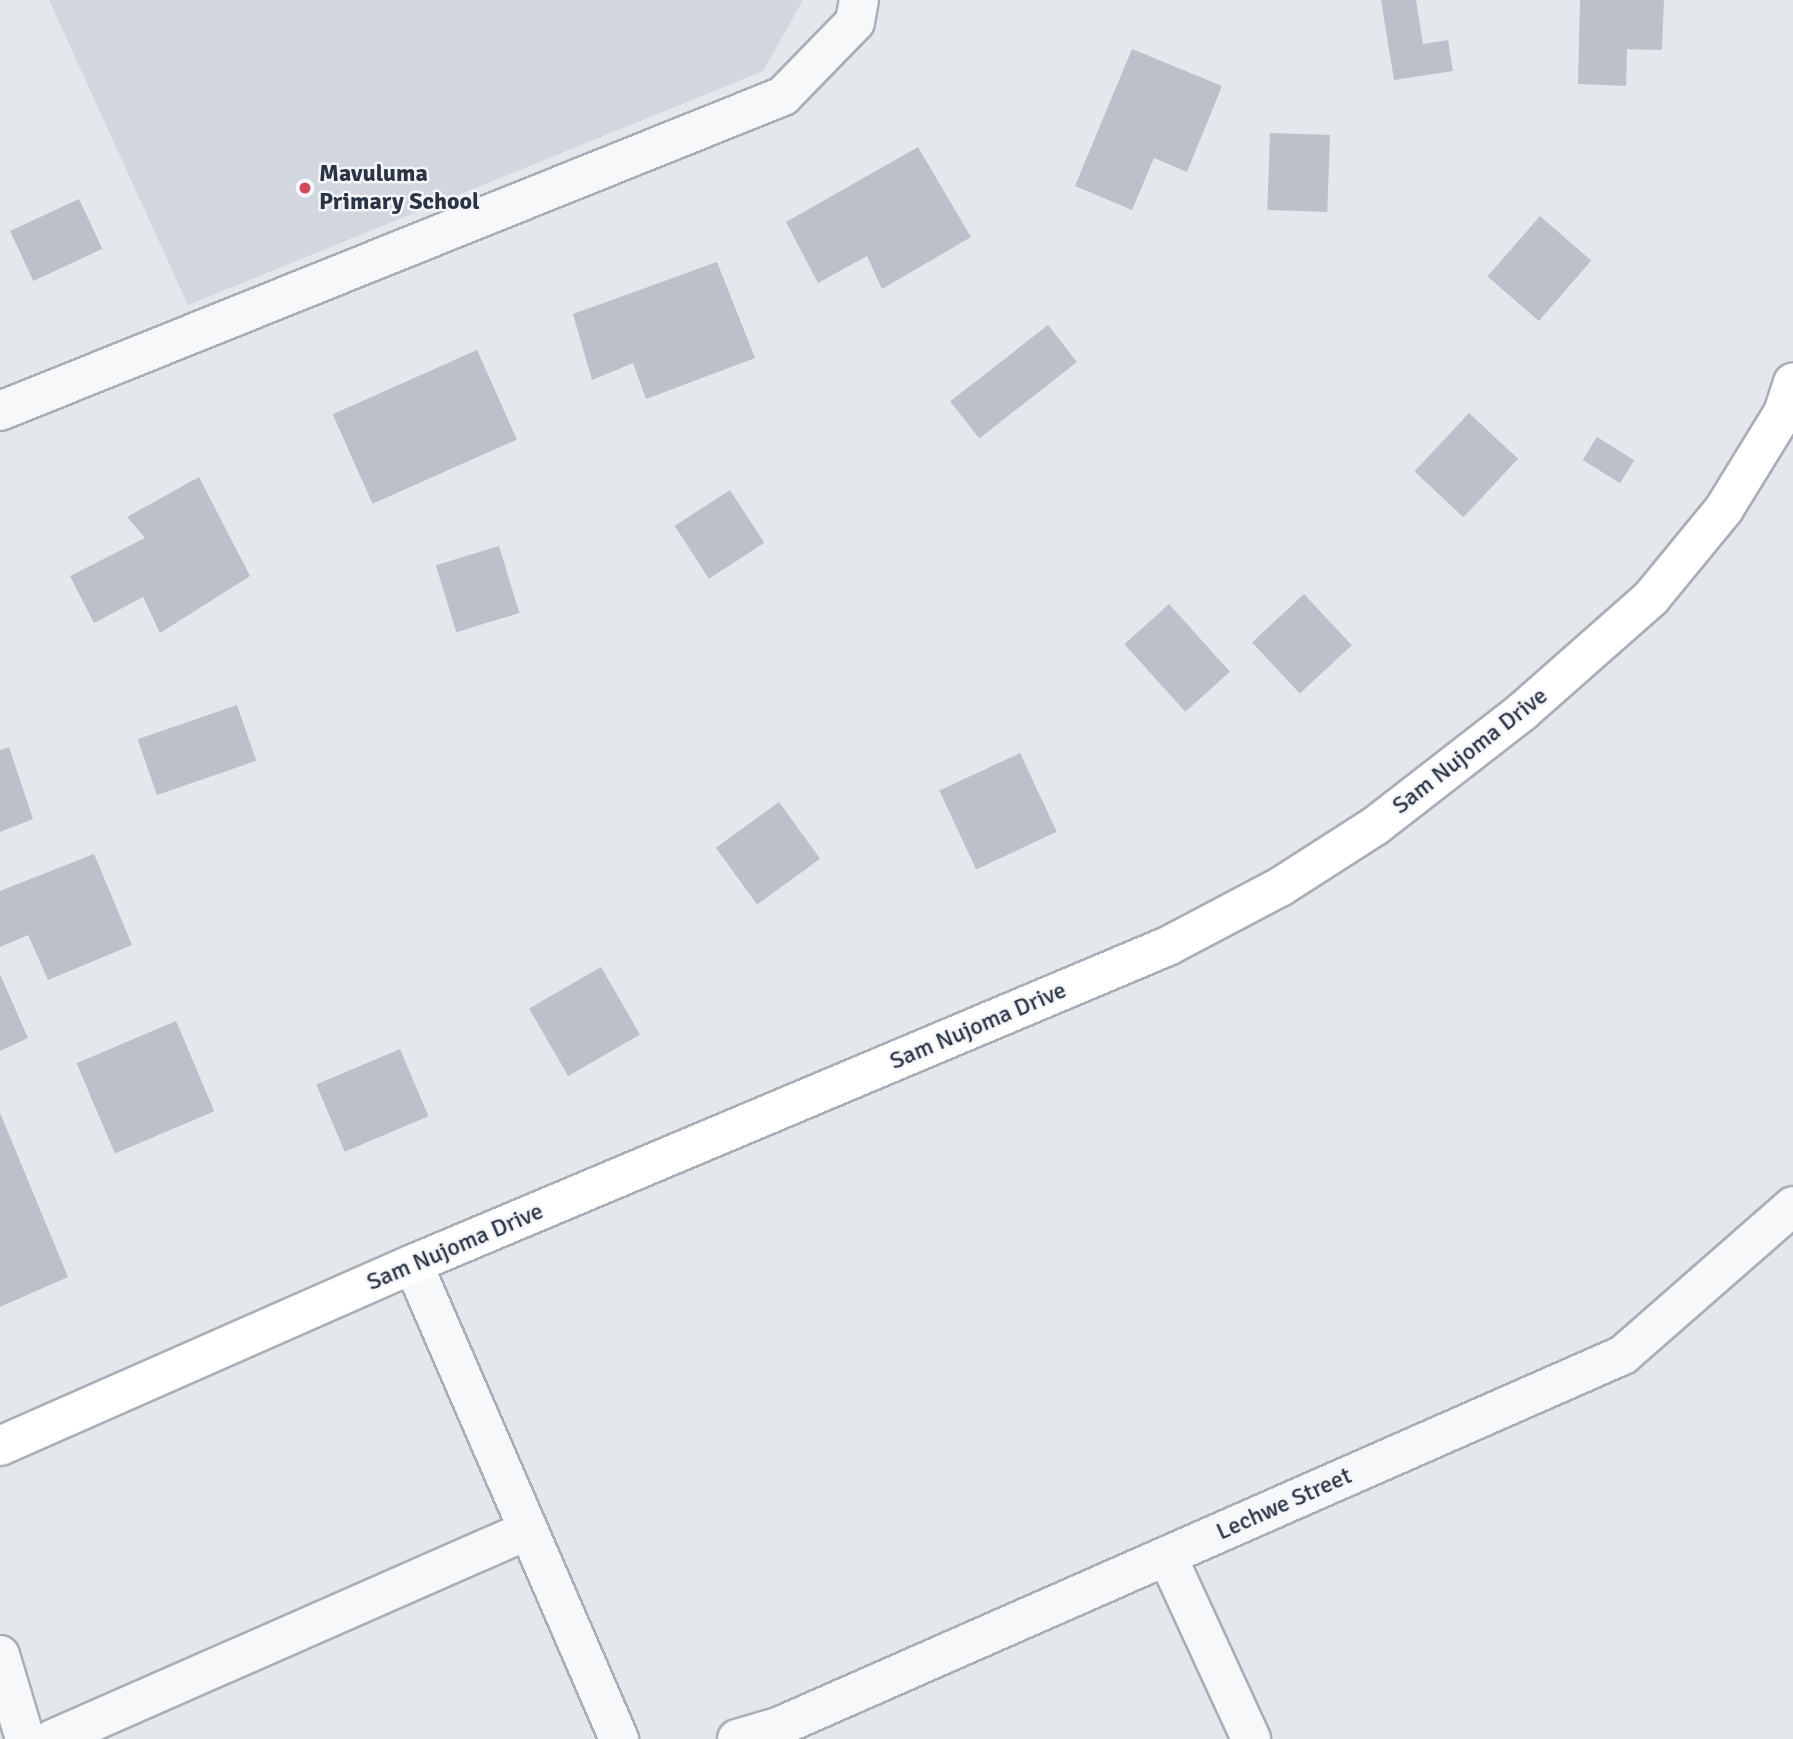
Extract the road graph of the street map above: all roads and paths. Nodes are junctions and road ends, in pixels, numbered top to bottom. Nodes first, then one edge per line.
1 (859, 0) edge
2 (1793, 383) edge
3 (0, 411) edge
4 (1793, 1206) edge
5 (413, 1264) junction
6 (0, 1446) edge
7 (526, 1531) junction
8 (1167, 1556) junction
9 (0, 1655) edge
10 (780, 1733) edge
11 (25, 1739) edge
12 (53, 1739) edge
13 (619, 1739) edge
14 (737, 1739) edge
15 (1251, 1739) edge

1 - 3 street
2 - 5 street, Sam Nujoma Drive
4 - 8 street, Lechwe Street
5 - 6 street, Sam Nujoma Drive
5 - 7 street
7 - 12 street
7 - 13 street
8 - 10 street, Lechwe Street
8 - 15 street
9 - 11 street
10 - 14 street, Lechwe Street

